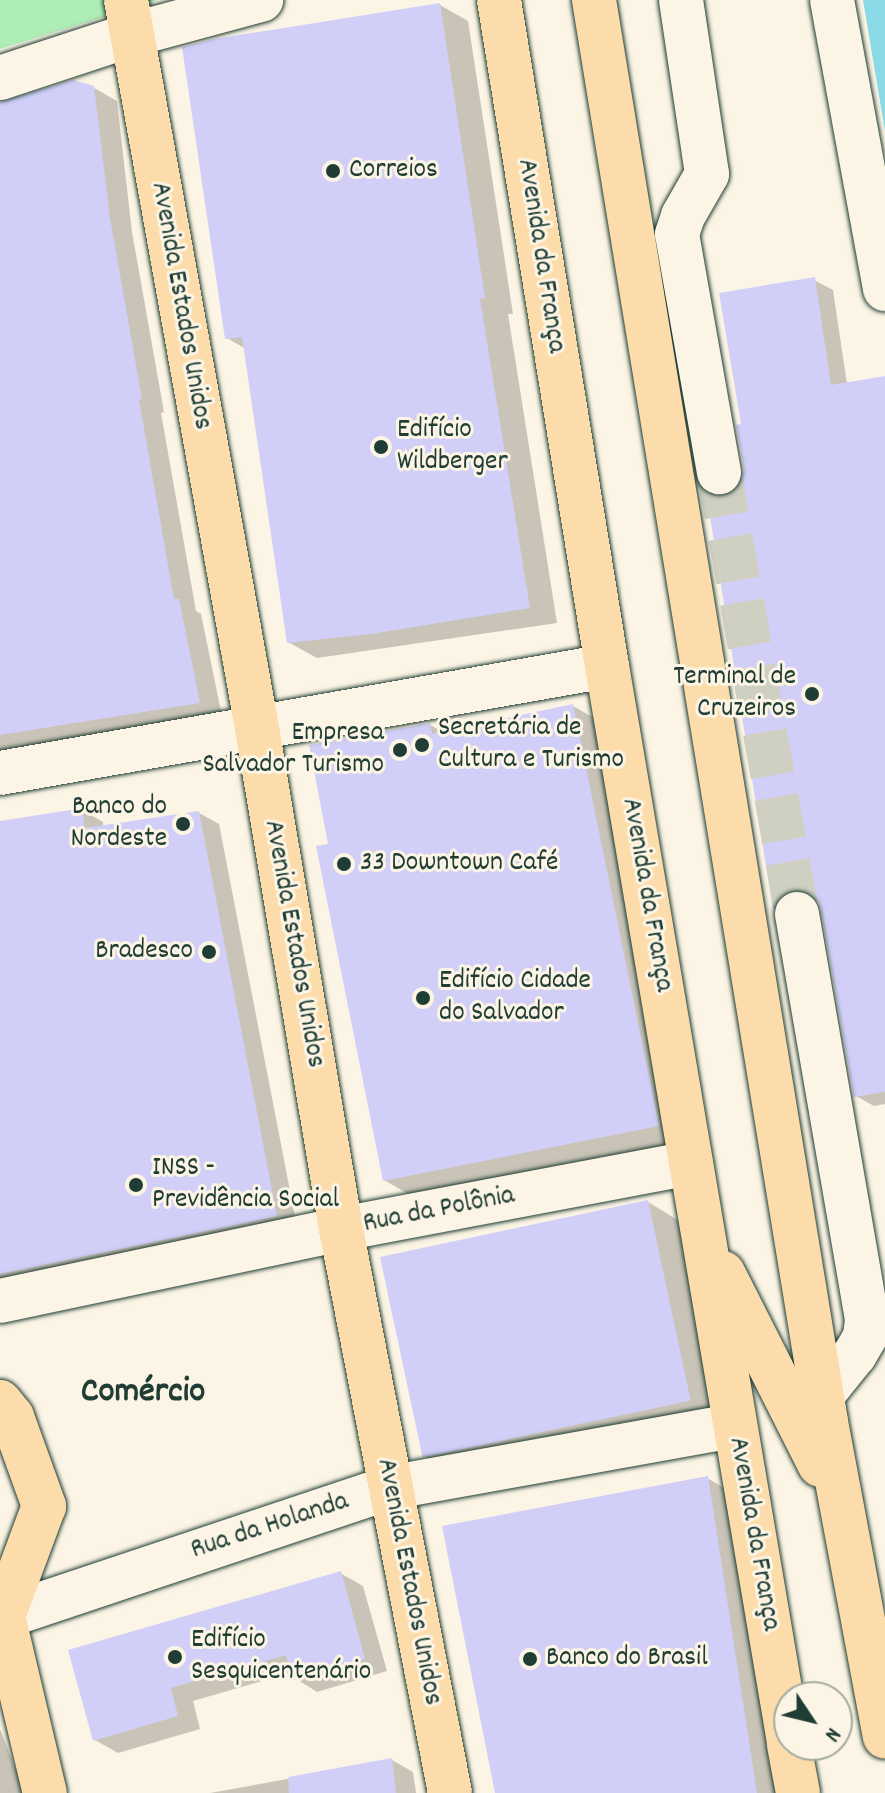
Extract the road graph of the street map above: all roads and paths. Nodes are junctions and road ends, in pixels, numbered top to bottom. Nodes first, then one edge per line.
1 (261, 0) edge
2 (499, 0) edge
3 (594, 0) edge
4 (681, 0) edge
5 (832, 0) edge
6 (128, 17) edge
7 (0, 78) edge
8 (686, 285) junction
9 (885, 289) edge
10 (642, 292) junction
11 (719, 472) tunnel mouth
12 (607, 666) junction
13 (257, 728) junction
14 (0, 773) edge
15 (797, 914) tunnel mouth
16 (835, 1134) junction
17 (781, 1143) junction
18 (691, 1163) junction
19 (341, 1229) junction
20 (704, 1236) junction
21 (0, 1301) edge
22 (822, 1395) junction
23 (0, 1402) edge
24 (734, 1426) junction
25 (388, 1488) junction
26 (845, 1514) junction
27 (1, 1616) edge
28 (778, 1681) edge
29 (885, 1737) edge
30 (792, 1761) edge
31 (45, 1793) edge
32 (450, 1793) edge
33 (798, 1793) edge

1 - 6 street
2 - 12 main road, Avenida da França
3 - 10 main road
4 - 8 street
5 - 9 street
6 - 7 street
6 - 13 main road, Avenida Estados Unidos
8 - 10 street
8 - 11 street
10 - 17 main road
12 - 13 street
12 - 18 main road, Avenida da França
13 - 14 street
13 - 19 main road, Avenida Estados Unidos
15 - 16 street
16 - 17 street
16 - 22 street
17 - 22 main road
18 - 19 street, Rua da Polônia
18 - 20 main road, Avenida da França
19 - 21 street, Rua da Polônia
19 - 25 main road, Avenida Estados Unidos
20 - 24 main road, Avenida da França
20 - 26 main road
22 - 26 main road
23 - 27 main road
24 - 25 street, Rua da Holanda
24 - 28 main road, Avenida da França
25 - 27 street, Rua da Holanda
25 - 32 main road, Avenida Estados Unidos
26 - 29 main road
27 - 31 main road
30 - 33 main road, Avenida da França

